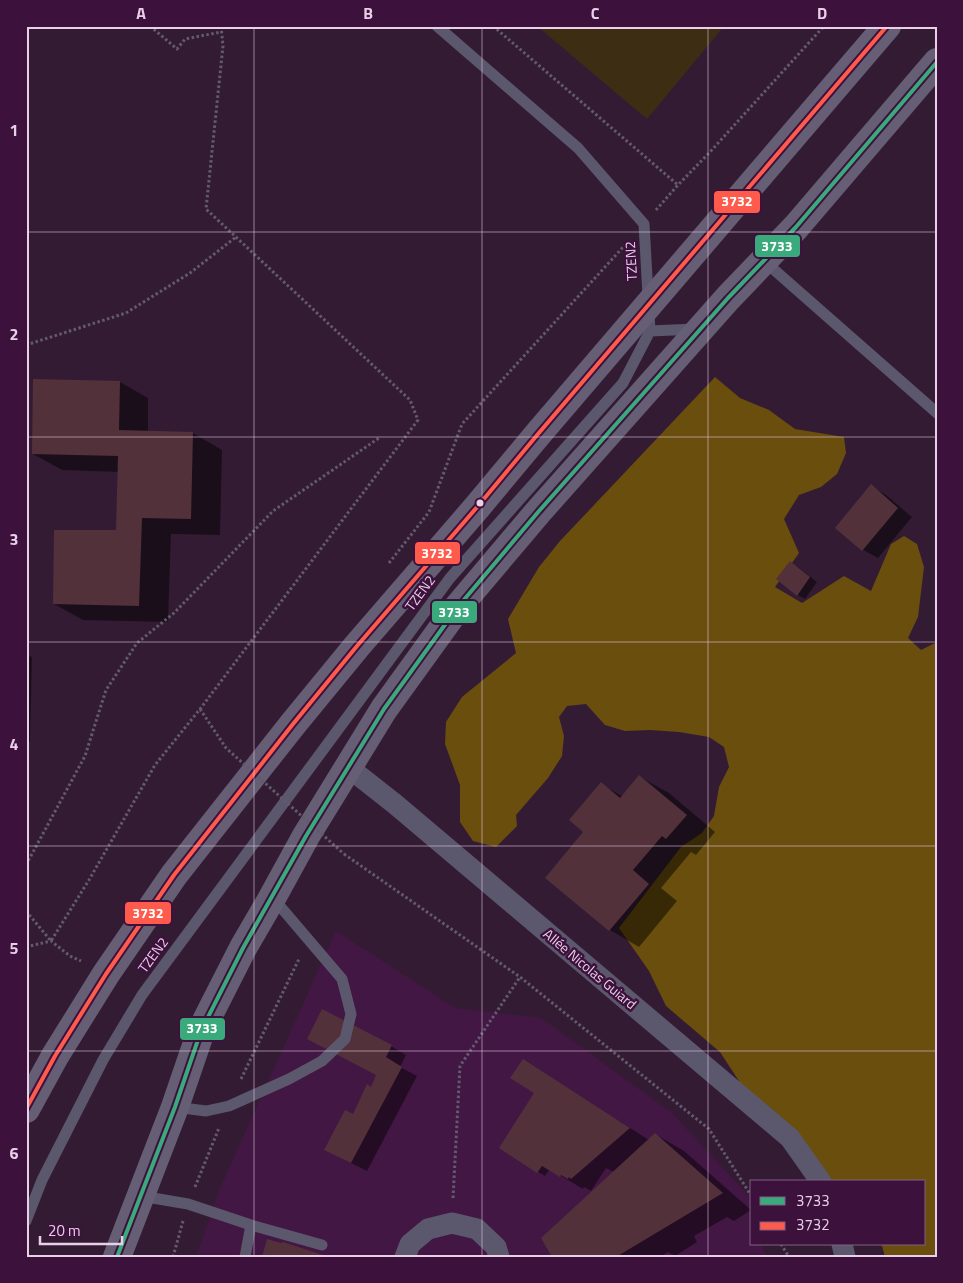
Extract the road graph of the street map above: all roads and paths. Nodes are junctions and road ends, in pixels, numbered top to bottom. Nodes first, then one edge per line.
1 (150, 26) edge
2 (221, 26) edge
3 (437, 26) edge
4 (493, 26) edge
5 (824, 26) edge
6 (887, 26) edge
7 (222, 32) junction
8 (937, 62) edge
9 (678, 185) junction
10 (644, 224) junction
11 (236, 237) junction
12 (764, 261) junction
13 (649, 303) junction
14 (700, 329) junction
15 (650, 331) junction
16 (26, 345) edge
17 (937, 413) edge
18 (379, 438) dead end
19 (386, 566) dead end
20 (200, 709) junction
21 (239, 753) dead end
22 (233, 760) dead end
23 (348, 767) junction
24 (26, 865) edge
25 (272, 898) junction
26 (26, 911) edge
27 (51, 941) junction
28 (26, 947) edge
29 (85, 963) dead end
30 (520, 977) junction
31 (175, 1106) junction
32 (26, 1108) edge
33 (820, 1180) edge
34 (750, 1194) edge
35 (141, 1196) junction
36 (26, 1221) edge
37 (452, 1223) junction
38 (251, 1225) junction
39 (322, 1245) dead end
40 (117, 1257) edge
41 (245, 1257) edge
42 (405, 1257) edge
43 (499, 1257) edge

1 - 7 path
2 - 7 path
3 - 10 lane, TZEN2
4 - 9 path
5 - 9 path
6 - 13 main road
7 - 11 path
8 - 12 main road
9 - 10 path
10 - 13 lane, TZEN2
10 - 19 path
11 - 16 path
11 - 20 path
12 - 14 main road
12 - 17 lane
13 - 15 lane, TZEN2
13 - 32 main road
14 - 15 lane
14 - 23 main road
15 - 36 lane, TZEN2
18 - 24 path
20 - 27 path
20 - 30 path, bridge
21 - 22 path
23 - 25 main road
23 - 33 street, Allée Nicolas Guiard
25 - 31 main road
25 - 31 lane
26 - 27 path
27 - 28 path
27 - 29 path
30 - 34 path
30 - 37 path
31 - 35 main road
35 - 38 lane
35 - 40 main road
37 - 42 street
37 - 43 street
38 - 39 lane
38 - 41 lane

